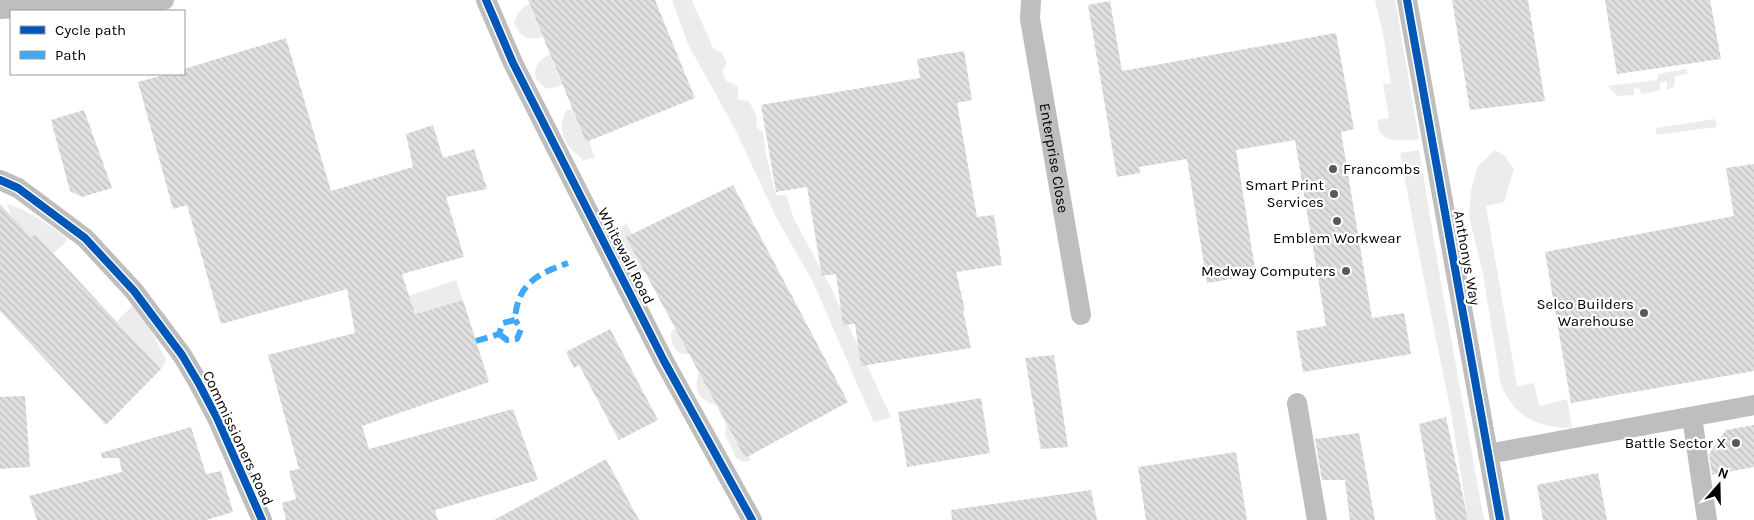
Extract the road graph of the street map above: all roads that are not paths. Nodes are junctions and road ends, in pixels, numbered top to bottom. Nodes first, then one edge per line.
1 (164, 0) edge
2 (486, 0) edge
3 (1031, 0) edge
4 (1407, 0) edge
5 (0, 9) edge
6 (0, 180) edge
7 (1081, 315) dead end
8 (1296, 404) dead end
9 (1754, 405) edge
10 (1692, 416) junction
11 (1488, 454) junction
12 (262, 520) edge
13 (752, 520) edge
14 (1317, 520) edge
15 (1500, 520) edge
16 (1707, 520) edge

1 - 5 street
2 - 13 street, Whitewall Road
3 - 7 street, Enterprise Close
4 - 11 street, Anthonys Way
6 - 12 street, Commissioners Road
8 - 14 street
9 - 10 street
10 - 11 street
10 - 16 street
11 - 15 street, Anthonys Way

